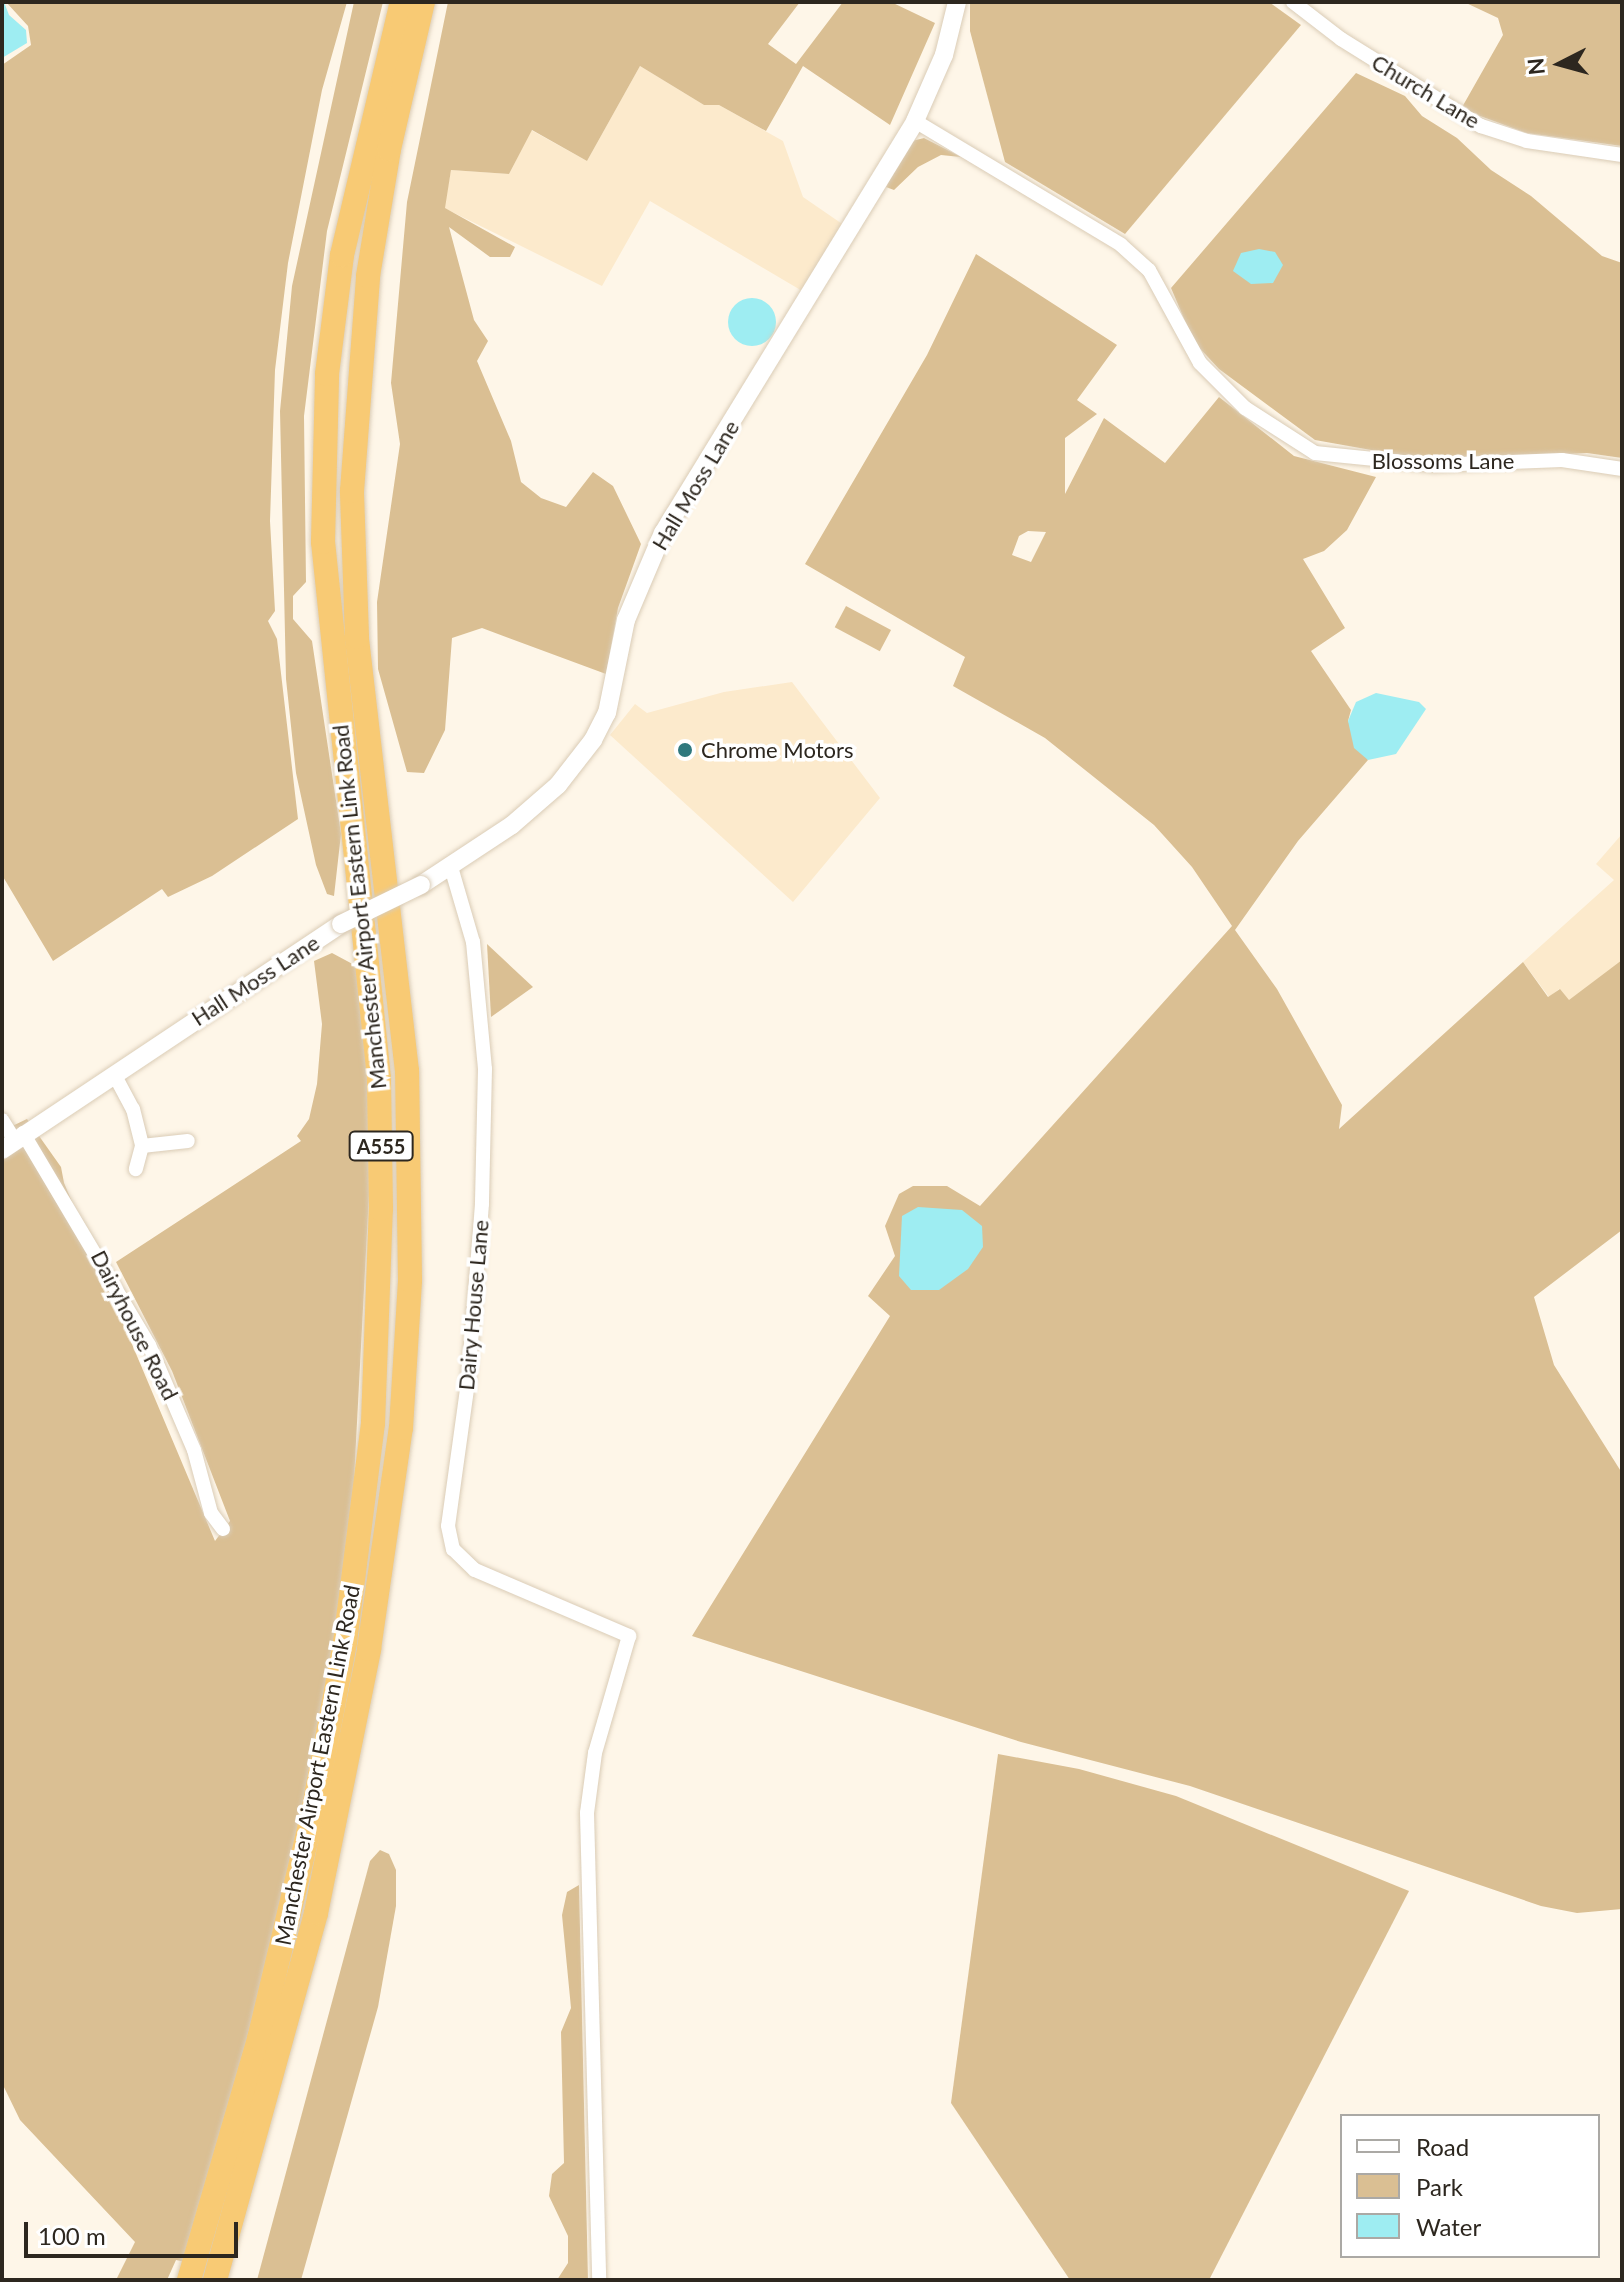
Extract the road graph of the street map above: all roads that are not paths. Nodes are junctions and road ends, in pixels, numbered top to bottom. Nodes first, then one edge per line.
1 (402, 2) edge
2 (423, 2) edge
3 (957, 2) edge
4 (1293, 2) edge
5 (915, 121) junction
6 (1622, 155) edge
7 (1622, 469) edge
8 (451, 867) junction
9 (114, 1074) junction
10 (2, 1120) edge
11 (13, 1141) edge
12 (188, 1141) dead end
13 (142, 1146) junction
14 (136, 1169) dead end
15 (223, 1529) dead end
16 (189, 2280) edge
17 (215, 2280) edge
18 (599, 2280) edge

1 - 16 highway, Manchester Airport Eastern Link Road / A555
2 - 17 highway, Manchester Airport Eastern Link Road / A555
3 - 5 street, Hall Moss Lane
4 - 6 street, Church Lane
5 - 7 street, Blossoms Lane
5 - 8 street, Hall Moss Lane
8 - 9 street, Hall Moss Lane, bridge
8 - 18 street, Dairy House Lane
9 - 11 street, Hall Moss Lane
9 - 13 street
10 - 11 street, Dairyhouse Road
11 - 15 street, Dairyhouse Road
12 - 13 street
13 - 14 street

